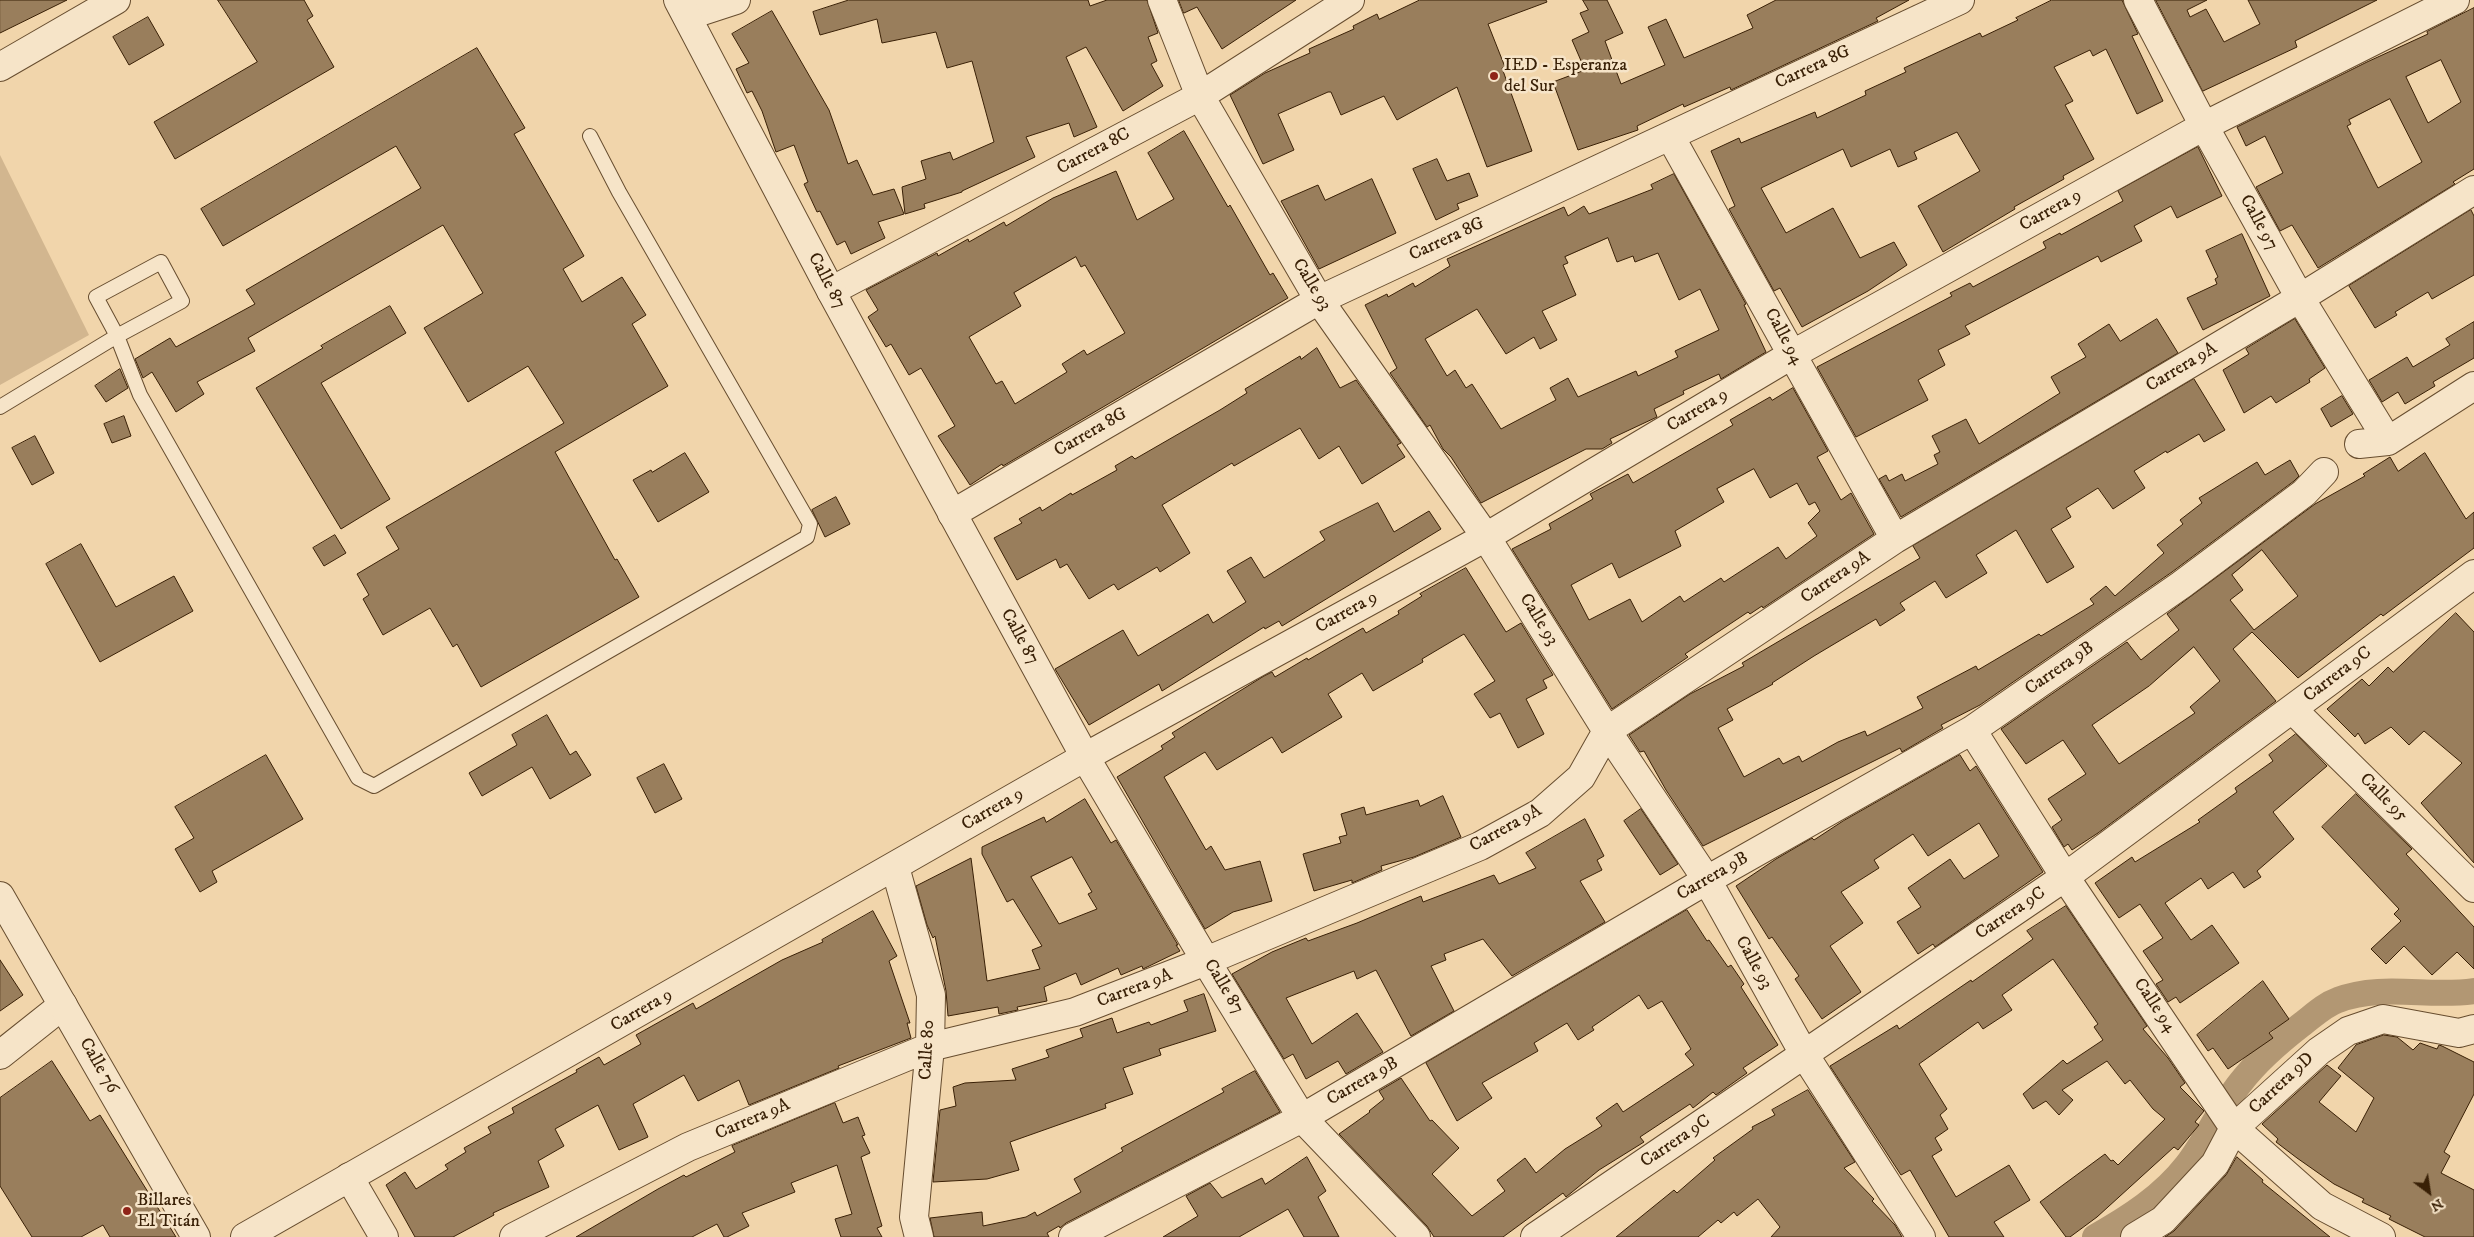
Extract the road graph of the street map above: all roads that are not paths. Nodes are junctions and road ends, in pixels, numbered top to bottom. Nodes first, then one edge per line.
1 (116, 0) edge
2 (736, 0) edge
3 (1162, 0) edge
4 (1350, 0) edge
5 (1960, 0) edge
6 (2138, 0) edge
7 (2455, 0) edge
8 (682, 8) edge
9 (0, 67) edge
10 (1200, 96) junction
11 (2204, 126) junction
12 (590, 136) dead end
13 (1670, 136) junction
14 (2474, 190) edge
15 (831, 291) junction
16 (2300, 298) junction
17 (1319, 300) junction
18 (117, 336) junction
19 (1793, 354) junction
20 (2474, 386) edge
21 (0, 407) edge
22 (2388, 441) junction
23 (2359, 444) dead end
24 (2324, 472) dead end
25 (952, 514) junction
26 (1486, 537) junction
27 (1895, 539) junction
28 (2474, 574) edge
29 (2292, 709) junction
30 (1972, 730) junction
31 (1607, 731) junction
32 (1085, 757) junction
33 (895, 867) junction
34 (2065, 877) junction
35 (1707, 880) junction
36 (2474, 888) edge
37 (0, 896) edge
38 (1206, 961) junction
39 (63, 1005) junction
40 (2474, 1029) edge
41 (930, 1047) junction
42 (1804, 1054) junction
43 (0, 1055) edge
44 (1302, 1118) junction
45 (2233, 1126) junction
46 (349, 1177) junction
47 (196, 1237) edge
48 (245, 1237) edge
49 (384, 1237) edge
50 (514, 1237) edge
51 (919, 1237) edge
52 (1073, 1237) edge
53 (1416, 1237) edge
54 (1535, 1237) edge
55 (1921, 1237) edge
56 (2135, 1237) edge
57 (2381, 1237) edge

1 - 9 street
2 - 8 street
3 - 10 street, Calle 93
4 - 10 street, Carrera 8C
5 - 13 street, Carrera 8G
6 - 11 street, Calle 97
7 - 11 street, Carrera 9
8 - 15 street, Calle 87
10 - 15 street, Carrera 8C
10 - 17 street, Calle 93
11 - 16 street, Calle 97
11 - 19 street, Carrera 9
12 - 18 lane
13 - 17 street, Carrera 8G
13 - 19 street, Calle 94
14 - 16 street, Carrera 9A
15 - 25 street, Calle 87
16 - 22 street, Calle 97
16 - 27 street, Carrera 9A
17 - 25 street, Carrera 8G
17 - 26 street, Calle 93
18 - 18 lane
18 - 21 lane
19 - 26 street, Carrera 9
19 - 27 street, Calle 94
20 - 22 street
22 - 23 street
24 - 30 street, Carrera 9B
25 - 32 street, Calle 87
26 - 31 street, Calle 93
26 - 32 street, Carrera 9
27 - 31 street, Carrera 9A
28 - 29 street, Carrera 9C
29 - 34 street, Carrera 9C
29 - 36 street, Calle 95
30 - 34 street, Calle 94
30 - 35 street, Carrera 9B
31 - 35 street, Calle 93
31 - 38 street, Carrera 9A
32 - 33 street, Carrera 9
32 - 38 street, Calle 87
33 - 41 street, Calle 80
33 - 46 street, Carrera 9
34 - 42 street, Carrera 9C
34 - 45 street, Calle 94
35 - 42 street, Calle 93
35 - 44 street, Carrera 9B
37 - 39 street, Calle 76
38 - 41 street, Carrera 9A
38 - 44 street, Calle 87
39 - 43 street
39 - 47 street, Calle 76
40 - 45 street, Carrera 9D
41 - 50 street, Carrera 9A
41 - 51 street, Calle 80
42 - 54 street, Carrera 9C
42 - 55 street, Calle 93
44 - 52 street, Carrera 9B
44 - 53 street, Calle 87
45 - 56 street, Carrera 9D
45 - 57 street, Calle 94
46 - 48 street, Carrera 9
46 - 49 street

